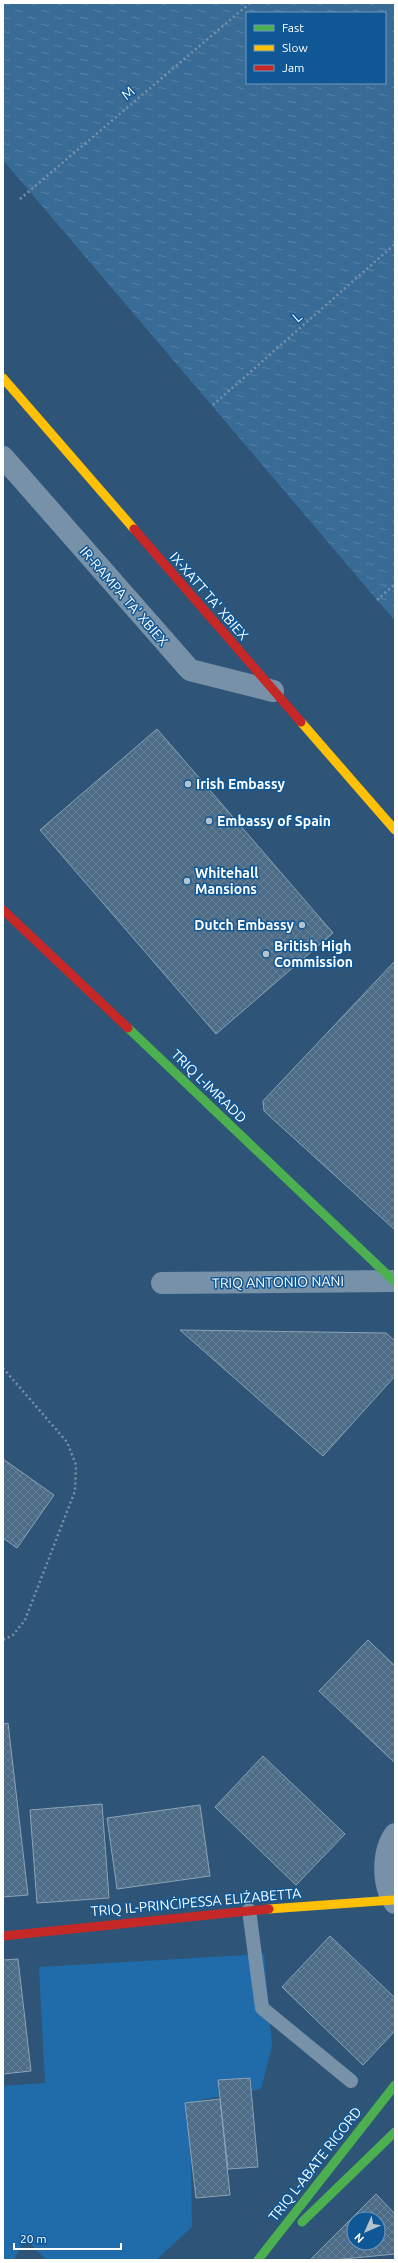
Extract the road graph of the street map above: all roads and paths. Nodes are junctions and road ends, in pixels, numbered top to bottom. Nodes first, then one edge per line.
1 (250, 3) edge
2 (20, 199) dead end
3 (395, 244) edge
4 (3, 378) edge
5 (213, 405) dead end
6 (3, 457) edge
7 (395, 584) edge
8 (377, 600) dead end
9 (273, 691) junction
10 (395, 830) edge
11 (3, 910) edge
12 (394, 1281) edge
13 (162, 1283) dead end
14 (3, 1368) edge
15 (3, 1640) edge
16 (395, 1834) edge
17 (394, 1902) edge
18 (249, 1910) junction
19 (3, 1936) edge
20 (351, 2082) dead end
21 (395, 2085) edge
22 (395, 2132) edge
23 (258, 2260) edge
24 (262, 2260) edge

1 - 2 path, M
3 - 5 path, L
4 - 9 main road, IX-XATT TA' XBIEX
6 - 9 street, IR-RAMPA TA' XBIEX
7 - 8 path
9 - 10 main road, IX-XATT TA' XBIEX
11 - 12 main road, TRIQ L-IMRADD
12 - 13 street, TRIQ ANTONIO NANI
14 - 15 path
16 - 17 street
17 - 18 main road, TRIQ IL-PRINĊIPESSA ELIŻABETTA
18 - 19 main road, TRIQ IL-PRINĊIPESSA ELIŻABETTA
18 - 20 lane
21 - 23 main road, TRIQ L-ABATE RIGORD
22 - 24 main road

